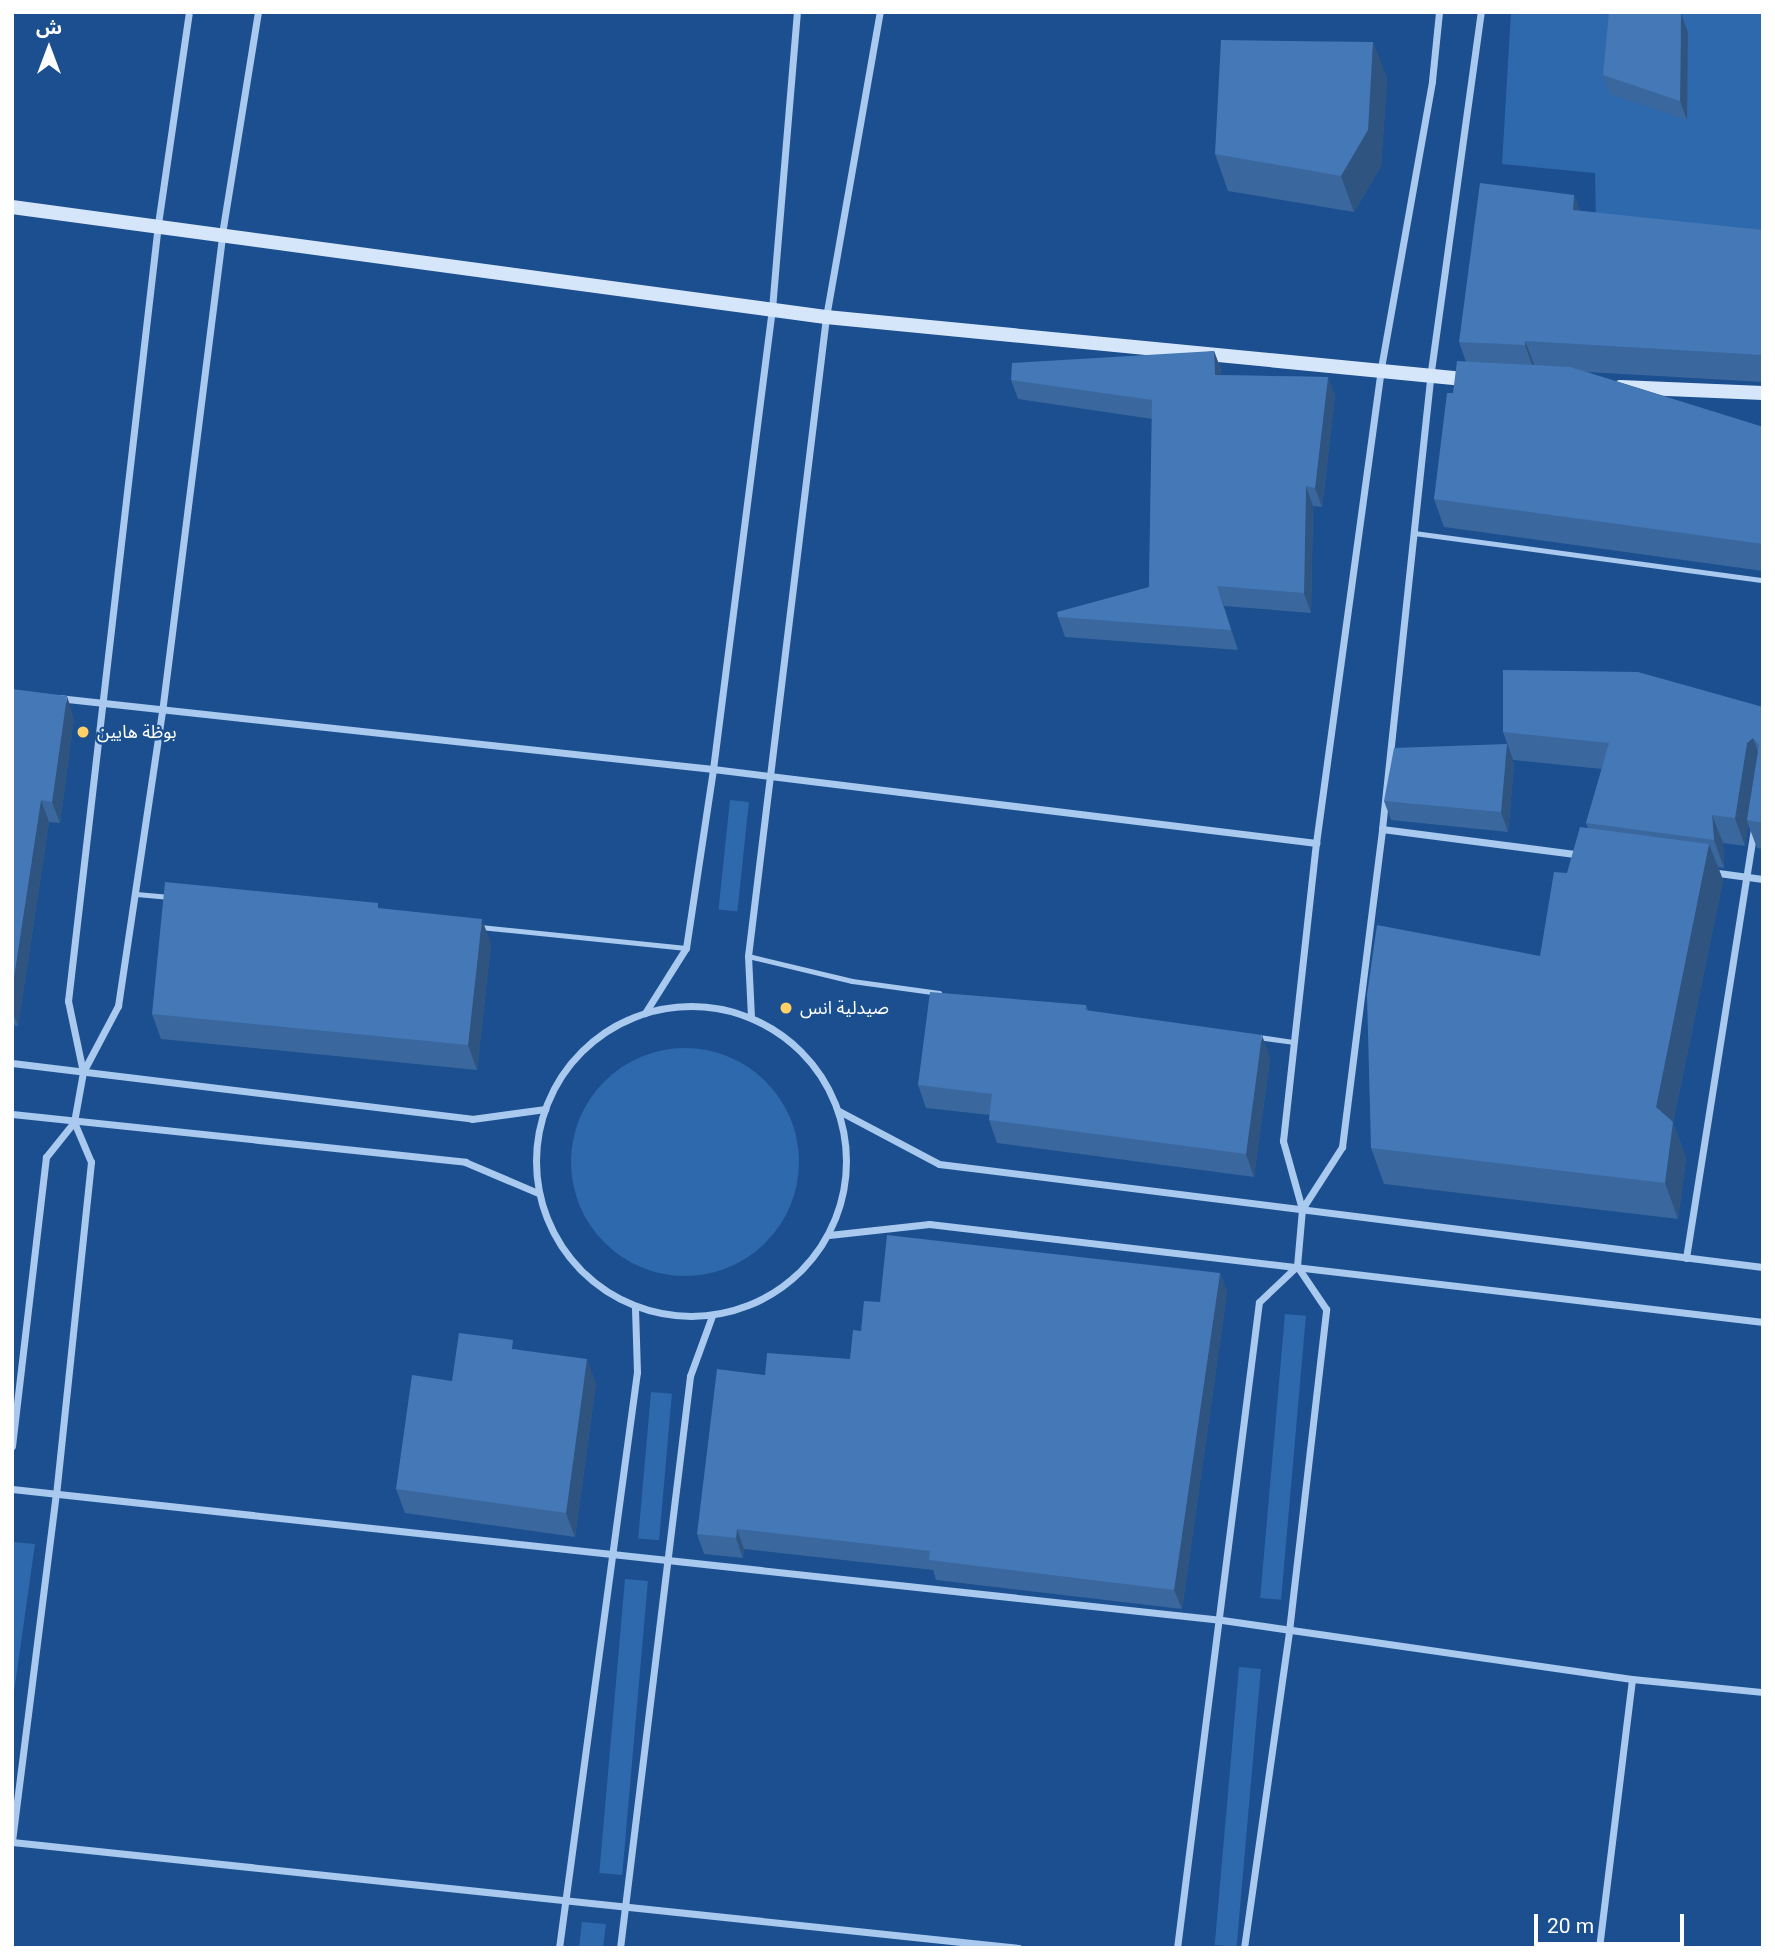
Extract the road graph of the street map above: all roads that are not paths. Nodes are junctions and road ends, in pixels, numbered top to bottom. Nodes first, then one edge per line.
1 (189, 12) edge
2 (258, 12) edge
3 (797, 12) edge
4 (880, 12) edge
5 (1439, 12) edge
6 (1482, 12) edge
7 (12, 207) edge
8 (158, 224) junction
9 (222, 234) junction
10 (772, 309) junction
11 (826, 317) junction
12 (1381, 369) junction
13 (1430, 378) junction
14 (1485, 380) edge
15 (1610, 386) edge
16 (1763, 393) edge
17 (1414, 533) junction
18 (1763, 580) edge
19 (52, 698) edge
20 (105, 704) junction
21 (162, 712) junction
22 (713, 769) junction
23 (768, 777) junction
24 (1755, 825) edge
25 (1382, 829) junction
26 (1316, 843) junction
27 (1598, 858) edge
28 (1706, 872) edge
29 (1747, 877) junction
30 (1763, 879) edge
31 (136, 894) junction
32 (177, 898) edge
33 (466, 926) edge
34 (686, 948) junction
35 (748, 956) junction
36 (948, 994) edge
37 (645, 1013) junction
38 (751, 1017) junction
39 (1251, 1036) edge
40 (1293, 1042) junction
41 (12, 1063) edge
42 (83, 1072) junction
43 (545, 1109) junction
44 (839, 1111) junction
45 (12, 1114) edge
46 (74, 1122) junction
47 (538, 1194) junction
48 (1302, 1209) junction
49 (829, 1236) junction
50 (1686, 1258) junction
51 (1297, 1266) junction
52 (1763, 1267) edge
53 (635, 1307) junction
54 (712, 1316) junction
55 (1763, 1322) edge
56 (12, 1446) edge
57 (12, 1489) edge
58 (56, 1495) junction
59 (611, 1551) junction
60 (667, 1558) junction
61 (1222, 1620) junction
62 (1289, 1631) junction
63 (1632, 1679) junction
64 (1763, 1692) edge
65 (12, 1841) edge
66 (565, 1898) junction
67 (625, 1905) junction
68 (559, 1948) edge
69 (620, 1948) edge
70 (1018, 1948) edge
71 (1177, 1948) edge
72 (1244, 1948) edge
73 (1599, 1948) edge

1 - 8 street
2 - 9 street
3 - 10 street
4 - 11 street
5 - 12 street
6 - 13 street
7 - 8 main road
8 - 9 main road
8 - 20 street
9 - 10 main road
9 - 21 street
10 - 11 main road
10 - 22 street
11 - 12 main road
11 - 23 street
12 - 13 main road
12 - 26 street
13 - 14 main road
13 - 17 street
15 - 16 main road
17 - 18 lane
17 - 25 street
19 - 20 street
20 - 21 street
20 - 42 street
21 - 22 street
21 - 31 street
22 - 23 street
22 - 34 street
23 - 26 street
23 - 35 street
24 - 29 street
25 - 27 street
25 - 48 street
26 - 40 street
28 - 29 street
29 - 30 street
29 - 50 street
31 - 32 lane
31 - 42 street
33 - 34 lane
34 - 37 street
35 - 36 lane
35 - 38 street
37 - 38 street
37 - 43 street
38 - 44 street
39 - 40 lane
40 - 48 street
41 - 42 street
42 - 43 street
42 - 46 street
43 - 47 street
44 - 48 street
44 - 49 street
45 - 46 street
46 - 47 street
46 - 56 street
46 - 58 street
47 - 53 street
48 - 50 street
48 - 51 street
49 - 51 street
49 - 54 street
50 - 52 street
51 - 55 street
51 - 61 street
51 - 62 street
53 - 54 street
53 - 59 street
54 - 60 street
57 - 58 street
58 - 59 street
58 - 65 street
59 - 60 street
59 - 66 street
60 - 61 street
60 - 67 street
61 - 62 street
61 - 71 street
62 - 63 street
62 - 72 street
63 - 64 street
63 - 73 street
65 - 66 street
66 - 67 street
66 - 68 street
67 - 69 street
67 - 70 street

